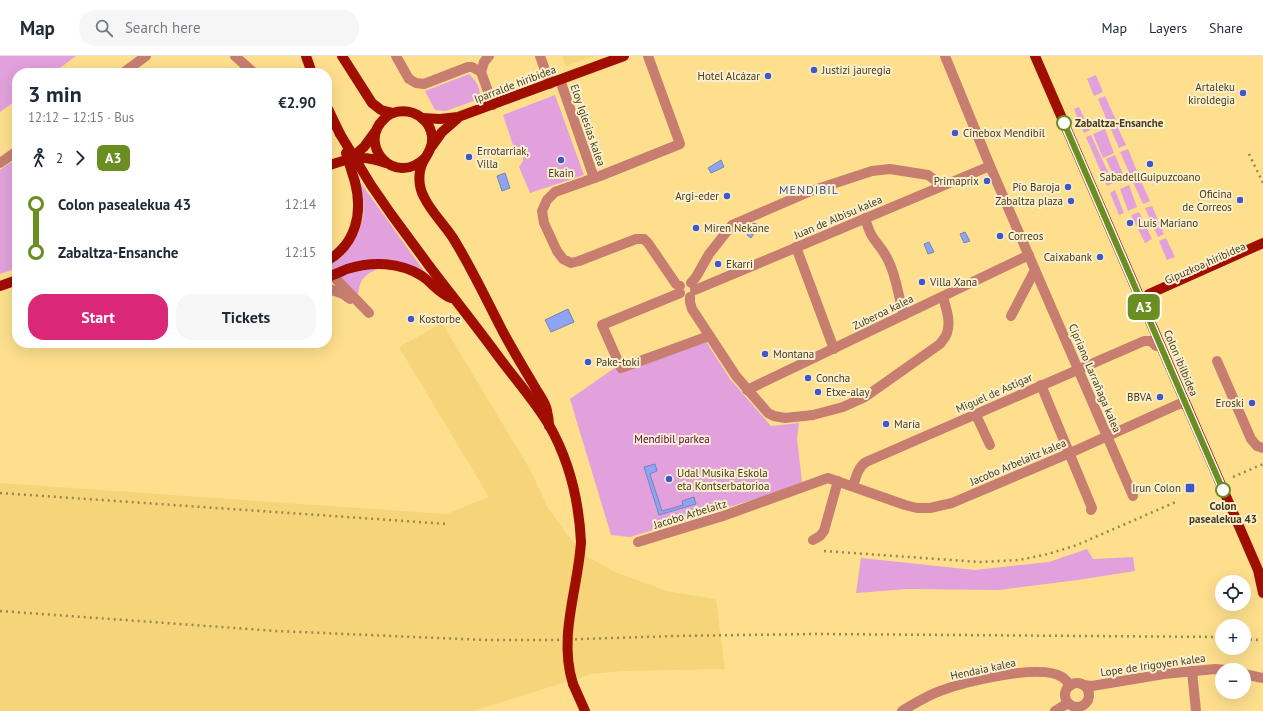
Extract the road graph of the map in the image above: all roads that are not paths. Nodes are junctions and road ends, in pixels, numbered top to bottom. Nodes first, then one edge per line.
1 (146, 56) edge
2 (235, 56) edge
3 (306, 56) edge
4 (342, 56) edge
5 (396, 56) edge
6 (540, 56) edge
7 (624, 56) edge
8 (648, 56) edge
9 (945, 56) edge
10 (1031, 56) edge
11 (1035, 56) edge
12 (490, 57) edge
13 (130, 68) edge
14 (248, 68) edge
15 (310, 68) edge
16 (481, 72) junction
17 (560, 80) junction
18 (550, 84) junction
19 (493, 105) junction
20 (393, 113) junction
21 (332, 117) edge
22 (422, 118) junction
23 (458, 118) junction
24 (376, 130) junction
25 (340, 134) junction
26 (428, 154) junction
27 (12, 155) edge
28 (351, 158) junction
29 (0, 163) edge
30 (332, 163) edge
31 (386, 163) junction
32 (990, 166) junction
33 (594, 178) junction
34 (938, 187) junction
35 (865, 218) junction
36 (1263, 243) edge
37 (796, 247) junction
38 (1263, 251) edge
39 (1029, 255) junction
40 (332, 257) edge
41 (1035, 270) junction
42 (332, 275) edge
43 (332, 277) edge
44 (12, 282) edge
45 (1134, 285) junction
46 (0, 286) edge
47 (1162, 288) junction
48 (332, 290) edge
49 (687, 290) junction
50 (943, 297) junction
51 (455, 300) junction
52 (1142, 303) junction
53 (904, 315) junction
54 (1011, 316) dead end
55 (1146, 316) junction
56 (709, 336) junction
57 (1156, 346) junction
58 (834, 349) junction
59 (1217, 361) dead end
60 (1078, 369) junction
61 (1042, 385) junction
62 (747, 390) junction
63 (1184, 406) junction
64 (976, 414) junction
65 (549, 426) junction
66 (1107, 436) junction
67 (990, 445) dead end
68 (1263, 448) edge
69 (1070, 452) junction
70 (838, 481) junction
71 (853, 486) junction
72 (1133, 496) dead end
73 (1091, 510) dead end
74 (813, 540) dead end
75 (638, 542) dead end
76 (1256, 565) edge
77 (1262, 591) edge
78 (1215, 669) edge
79 (1192, 671) junction
80 (1251, 675) edge
81 (1263, 678) edge
82 (1071, 685) junction
83 (1083, 685) junction
84 (1077, 707) edge
85 (585, 711) edge
86 (902, 711) edge
87 (1055, 711) edge
88 (1196, 711) edge

1 - 13 street
2 - 14 street
3 - 15 main road
4 - 20 main road
5 - 16 street
6 - 18 street
7 - 17 main road, Iparralde hiribidea
8 - 33 street
9 - 32 street
10 - 55 main road, Colon ibilbidea
11 - 45 main road, Colon ibilbidea
12 - 16 street
16 - 19 street
17 - 18 main road, Iparralde hiribidea
17 - 33 street, Eloy Iglesias kalea
18 - 19 main road, Iparralde hiribidea
19 - 23 main road, Iparralde hiribidea
20 - 22 main road
20 - 24 main road
21 - 25 main road
22 - 23 main road, Iparralde hiribidea
22 - 26 main road
23 - 26 main road, Iparralde hiribidea
24 - 28 main road
24 - 31 main road
25 - 40 main road, bridge
25 - 51 main road, bridge
26 - 31 main road
26 - 65 main road
27 - 29 street
28 - 30 main road
28 - 31 main road
32 - 34 street, Juan de Albisu kalea
32 - 39 street
33 - 49 street
34 - 35 street, Juan de Albisu kalea
34 - 49 street
35 - 37 street, Juan de Albisu kalea
35 - 53 street
36 - 47 main road, Gipuzkoa hiribidea
37 - 49 street, Juan de Albisu kalea
37 - 58 street
38 - 55 main road, Gipuzkoa hiribidea
39 - 41 street
39 - 50 street, Zuberoa kalea
41 - 54 street
41 - 60 street, Cipriano Larrañaga kalea
42 - 51 main road
43 - 48 street
44 - 46 main road
45 - 47 main road, Gipuzkoa hiribidea
45 - 52 main road, Colon ibilbidea
47 - 52 main road, Gipuzkoa hiribidea
49 - 56 street
49 - 56 street, Juan de Albisu kalea
50 - 53 street, Zuberoa kalea
50 - 62 street
51 - 65 main road
52 - 55 main road, Colon ibilbidea
53 - 58 street, Zuberoa kalea
55 - 57 main road, Colon ibilbidea
55 - 63 main road, Colon ibilbidea
56 - 62 street
57 - 60 street, Miguel de Astigar
57 - 63 main road, Colon ibilbidea
58 - 62 street, Zuberoa kalea
59 - 68 street
60 - 61 street, Miguel de Astigar
60 - 66 street, Cipriano Larrañaga kalea
61 - 64 street, Miguel de Astigar
61 - 69 street
63 - 66 street, Jacobo Arbelaitz kalea
63 - 76 main road, Colon ibilbidea
64 - 67 street
64 - 71 street, Miguel de Astigar
65 - 85 main road, bridge
66 - 69 street, Jacobo Arbelaitz kalea
66 - 72 street, Cipriano Larrañaga kalea
69 - 71 street, Jacobo Arbelaitz kalea
69 - 73 street
70 - 71 street, Jacobo Arbelaitz
70 - 74 street
70 - 75 street, Jacobo Arbelaitz
76 - 77 main road, Colon ibilbidea
76 - 77 main road
78 - 79 street, Lope de Irigoyen kalea
79 - 83 street, Lope de Irigoyen kalea
79 - 88 street
80 - 81 street
82 - 83 street
82 - 84 street
82 - 86 street, Hendaia kalea
83 - 84 street
84 - 87 street

